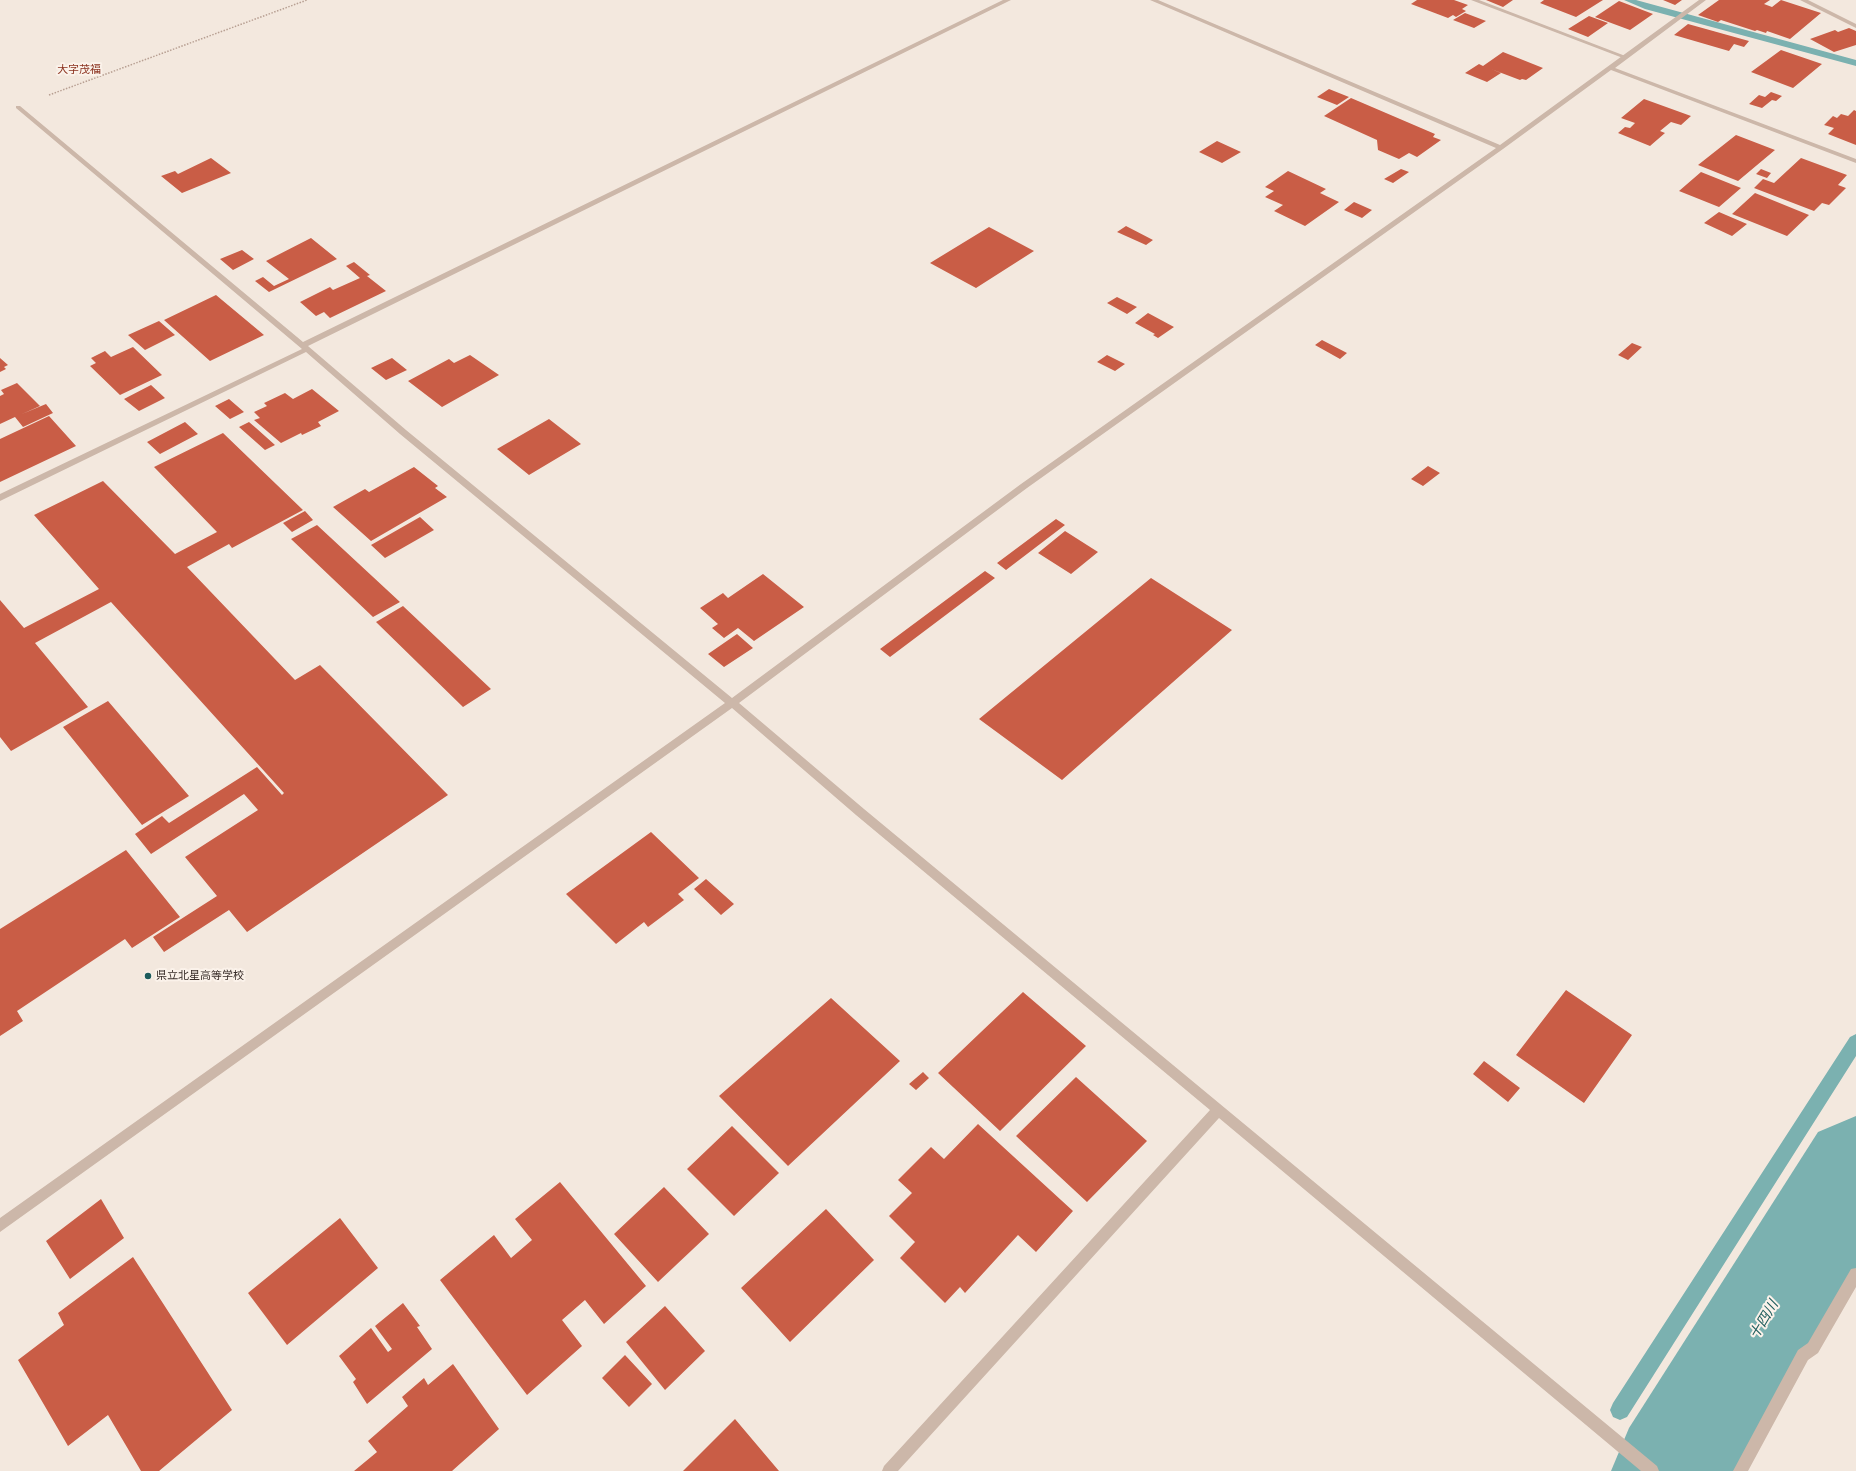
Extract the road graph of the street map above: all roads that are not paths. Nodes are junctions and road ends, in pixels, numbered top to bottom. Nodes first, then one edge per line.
1 (1008, 0) edge
2 (1153, 0) edge
3 (1474, 0) edge
4 (1703, 0) edge
5 (1803, 0) edge
6 (1856, 26) edge
7 (1624, 57) junction
8 (1610, 68) junction
9 (18, 107) road end
10 (1501, 148) junction
11 (1856, 161) edge
12 (305, 347) junction
13 (0, 498) edge
14 (732, 703) junction
15 (1218, 1110) junction
16 (0, 1226) edge
17 (1856, 1274) edge
18 (889, 1471) edge
19 (1652, 1471) edge
20 (1740, 1471) edge

1 - 12 street
2 - 10 street
3 - 7 street
4 - 7 street
5 - 6 street
7 - 8 street
8 - 10 street
8 - 11 street
9 - 12 street
10 - 14 street
12 - 13 street
12 - 14 street
14 - 15 street
14 - 16 street
15 - 18 street
15 - 19 street
17 - 20 street

